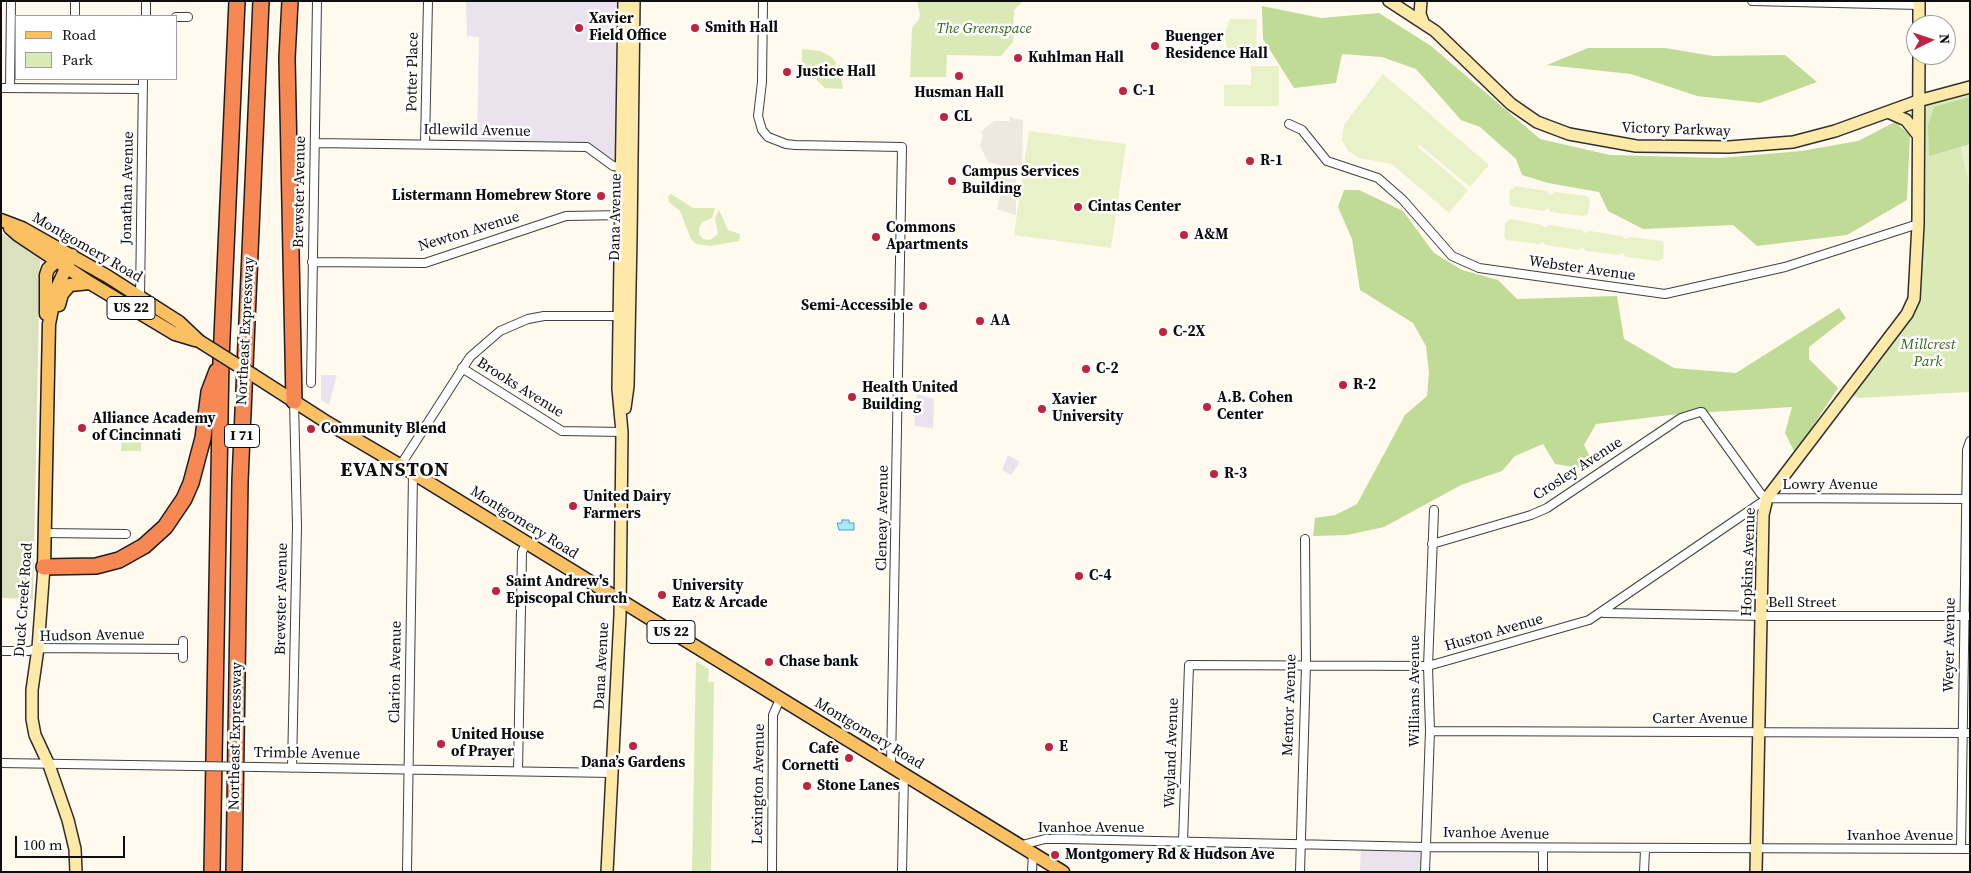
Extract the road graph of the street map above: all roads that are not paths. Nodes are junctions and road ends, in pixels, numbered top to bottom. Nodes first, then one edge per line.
1 (11, 1) edge
2 (75, 1) edge
3 (146, 1) edge
4 (237, 1) edge
5 (261, 1) edge
6 (290, 1) edge
7 (317, 1) edge
8 (428, 1) edge
9 (624, 1) edge
10 (634, 1) edge
11 (759, 1) edge
12 (770, 1) edge
13 (1389, 1) edge
14 (1421, 1) edge
15 (1752, 1) edge
16 (764, 2) edge
17 (1919, 3) edge
18 (75, 15) edge
19 (146, 15) edge
20 (178, 17) edge
21 (188, 17) dead end
22 (1423, 22) junction
23 (1919, 65) edge
24 (75, 80) edge
25 (144, 80) edge
26 (1970, 87) edge
27 (6, 88) edge
28 (75, 88) junction
29 (143, 89) junction
30 (1918, 101) junction
31 (1888, 112) junction
32 (1289, 124) dead end
33 (1918, 135) junction
34 (315, 143) junction
35 (425, 144) junction
36 (627, 168) junction
37 (626, 215) junction
38 (3, 221) edge
39 (1918, 224) junction
40 (65, 258) junction
41 (312, 262) junction
42 (90, 283) junction
43 (140, 298) junction
44 (624, 316) junction
45 (199, 341) junction
46 (48, 358) junction
47 (221, 360) junction
48 (462, 368) junction
49 (311, 383) dead end
50 (294, 401) junction
51 (1702, 412) joint
52 (622, 432) junction
53 (1970, 441) edge
54 (400, 466) junction
55 (413, 473) junction
56 (1768, 498) junction
57 (1968, 499) edge
58 (1434, 510) dead end
59 (45, 533) junction
60 (126, 534) dead end
61 (1306, 539) dead end
62 (526, 544) junction
63 (1432, 544) junction
64 (44, 567) junction
65 (620, 601) junction
66 (1604, 613) junction
67 (1762, 616) junction
68 (1967, 616) edge
69 (38, 648) junction
70 (1, 650) edge
71 (183, 658) dead end
72 (1188, 665) joint
73 (1306, 665) junction
74 (1428, 666) junction
75 (780, 699) junction
76 (1430, 731) junction
77 (1760, 733) junction
78 (1966, 733) edge
79 (1, 763) edge
80 (49, 765) junction
81 (891, 766) junction
82 (292, 768) junction
83 (409, 769) junction
84 (518, 771) junction
85 (612, 773) junction
86 (904, 774) junction
87 (1183, 842) junction
88 (1301, 845) junction
89 (1425, 848) junction
90 (1543, 848) junction
91 (1028, 849) junction
92 (1960, 849) junction
93 (1970, 849) edge
94 (1645, 850) junction
95 (1757, 850) junction
96 (76, 872) edge
97 (212, 872) edge
98 (234, 872) edge
99 (407, 872) edge
100 (607, 872) edge
101 (772, 872) edge
102 (902, 872) edge
103 (1032, 872) edge
104 (1063, 872) edge
105 (1300, 872) edge
106 (1425, 872) edge
107 (1543, 872) edge
108 (1644, 872) edge
109 (1756, 872) edge

1 - 27 street
2 - 18 street
3 - 19 street
4 - 47 highway, Northeast Expressway / I 71
5 - 98 highway, Northeast Expressway / I 71
6 - 50 highway
7 - 34 street, Brewster Avenue
8 - 35 street, Potter Place
9 - 36 street, Dana Avenue
10 - 36 street, Dana Avenue
11 - 16 street
12 - 16 street
13 - 22 street, Victory Parkway
14 - 22 street
15 - 17 street
16 - 81 street, Cleneay Avenue
20 - 21 street
22 - 31 street, Victory Parkway
23 - 30 street, Hopkins Avenue
24 - 28 street
25 - 29 street, Jonathan Avenue
26 - 30 street, Victory Parkway
27 - 28 street
28 - 29 street
29 - 43 street, Jonathan Avenue
30 - 31 street, Victory Parkway
30 - 33 street, Hopkins Avenue
31 - 33 street
32 - 39 street, Webster Avenue
33 - 39 street, Hopkins Avenue
34 - 35 street, Idlewild Avenue
34 - 41 street, Brewster Avenue
35 - 36 street, Idlewild Avenue
36 - 37 street, Dana Avenue
37 - 41 street, Newton Avenue
37 - 44 street, Dana Avenue
38 - 40 main road, Montgomery Road / US 22
39 - 56 street, Hopkins Avenue
40 - 42 main road, Montgomery Road / US 22
40 - 43 main road, Montgomery Road / US 22
40 - 46 main road, Duck Creek Road
41 - 49 street, Brewster Avenue
42 - 45 main road, Montgomery Road / US 22
42 - 46 main road
43 - 45 main road, Montgomery Road / US 22
44 - 48 street
44 - 52 street, Dana Avenue
45 - 50 main road, Montgomery Road / US 22, bridge
46 - 59 main road, Duck Creek Road
47 - 64 highway
47 - 97 highway, Northeast Expressway / I 71
48 - 52 street, Brooks Avenue
48 - 54 street
50 - 54 main road, Montgomery Road / US 22
50 - 82 street, Brewster Avenue
51 - 56 street, Lowry Avenue
51 - 63 street, Crosley Avenue
52 - 65 street, Dana Avenue
53 - 57 street, Weyer Avenue
54 - 55 main road, Montgomery Road / US 22
55 - 62 main road, Montgomery Road / US 22
55 - 83 street, Clarion Avenue
56 - 57 street, Lowry Avenue
56 - 66 street, Huston Avenue
56 - 67 street, Hopkins Avenue
57 - 68 street, Weyer Avenue
58 - 63 street, Williams Avenue
59 - 60 street
59 - 64 main road, Duck Creek Road
61 - 73 street, Mentor Avenue
62 - 65 main road, Montgomery Road / US 22
62 - 84 street
63 - 74 street, Williams Avenue
64 - 69 street, Duck Creek Road
65 - 75 main road, Montgomery Road / US 22
65 - 85 street, Dana Avenue
66 - 67 street, Bell Street
66 - 74 street, Huston Avenue
67 - 68 street, Bell Street
67 - 77 street, Hopkins Avenue
68 - 78 street, Weyer Avenue
69 - 70 street, Hudson Avenue
69 - 71 street, Hudson Avenue
69 - 80 street, Duck Creek Road
72 - 73 street, Huston Avenue
72 - 87 street, Wayland Avenue
73 - 74 street, Huston Avenue
73 - 88 street, Mentor Avenue
74 - 76 street, Williams Avenue
75 - 81 main road, Montgomery Road / US 22
75 - 101 street, Lexington Avenue
76 - 77 street, Carter Avenue
76 - 89 street, Williams Avenue
77 - 78 street, Carter Avenue
77 - 95 street, Hopkins Avenue
78 - 92 street, Weyer Avenue
79 - 80 street, Trimble Avenue
80 - 82 street, Trimble Avenue, bridge
80 - 96 street, Duck Creek Road
81 - 86 main road, Montgomery Road / US 22
82 - 83 street, Trimble Avenue
83 - 84 street, Trimble Avenue
83 - 99 street, Clarion Avenue
84 - 85 street, Trimble Avenue
85 - 100 street, Dana Avenue
86 - 91 main road, Montgomery Road / US 22
86 - 102 street
87 - 88 street, Ivanhoe Avenue
87 - 91 street, Ivanhoe Avenue
88 - 89 street, Ivanhoe Avenue
88 - 105 street, Mentor Avenue
89 - 90 street, Ivanhoe Avenue
89 - 106 street, Williams Avenue
90 - 94 street, Ivanhoe Avenue
90 - 107 street
91 - 103 street
91 - 104 main road, Montgomery Road / US 22
92 - 93 street, Ivanhoe Avenue
92 - 95 street, Ivanhoe Avenue
94 - 95 street, Ivanhoe Avenue
94 - 108 street
95 - 109 street, Hopkins Avenue

